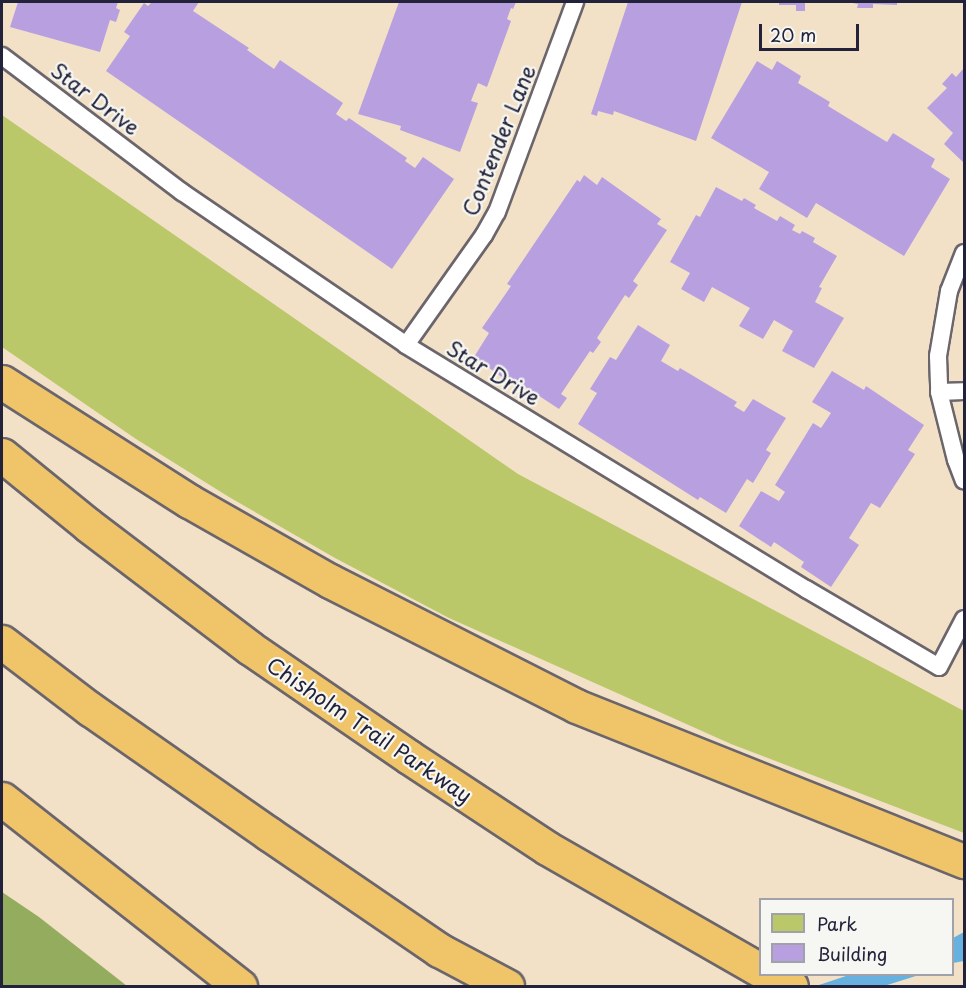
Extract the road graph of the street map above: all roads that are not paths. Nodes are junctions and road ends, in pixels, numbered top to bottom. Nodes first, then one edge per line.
1 (575, 2) edge
2 (2, 56) edge
3 (964, 253) edge
4 (406, 345) junction
5 (2, 382) edge
6 (964, 391) edge
7 (939, 392) junction
8 (2, 455) edge
9 (964, 481) edge
10 (964, 619) edge
11 (2, 642) edge
12 (2, 799) edge
13 (964, 861) edge
14 (439, 950) junction
15 (759, 969) edge
16 (771, 976) edge
17 (240, 987) edge
18 (496, 987) edge
19 (507, 987) edge
20 (791, 987) edge

1 - 4 lane, Contender Lane
2 - 4 lane, Star Drive
3 - 7 lane
4 - 10 lane, Star Drive
5 - 13 highway
6 - 7 lane
7 - 9 lane
8 - 15 highway, Chisholm Trail Parkway
11 - 14 highway
12 - 17 highway
14 - 18 highway
14 - 19 highway
16 - 20 highway

